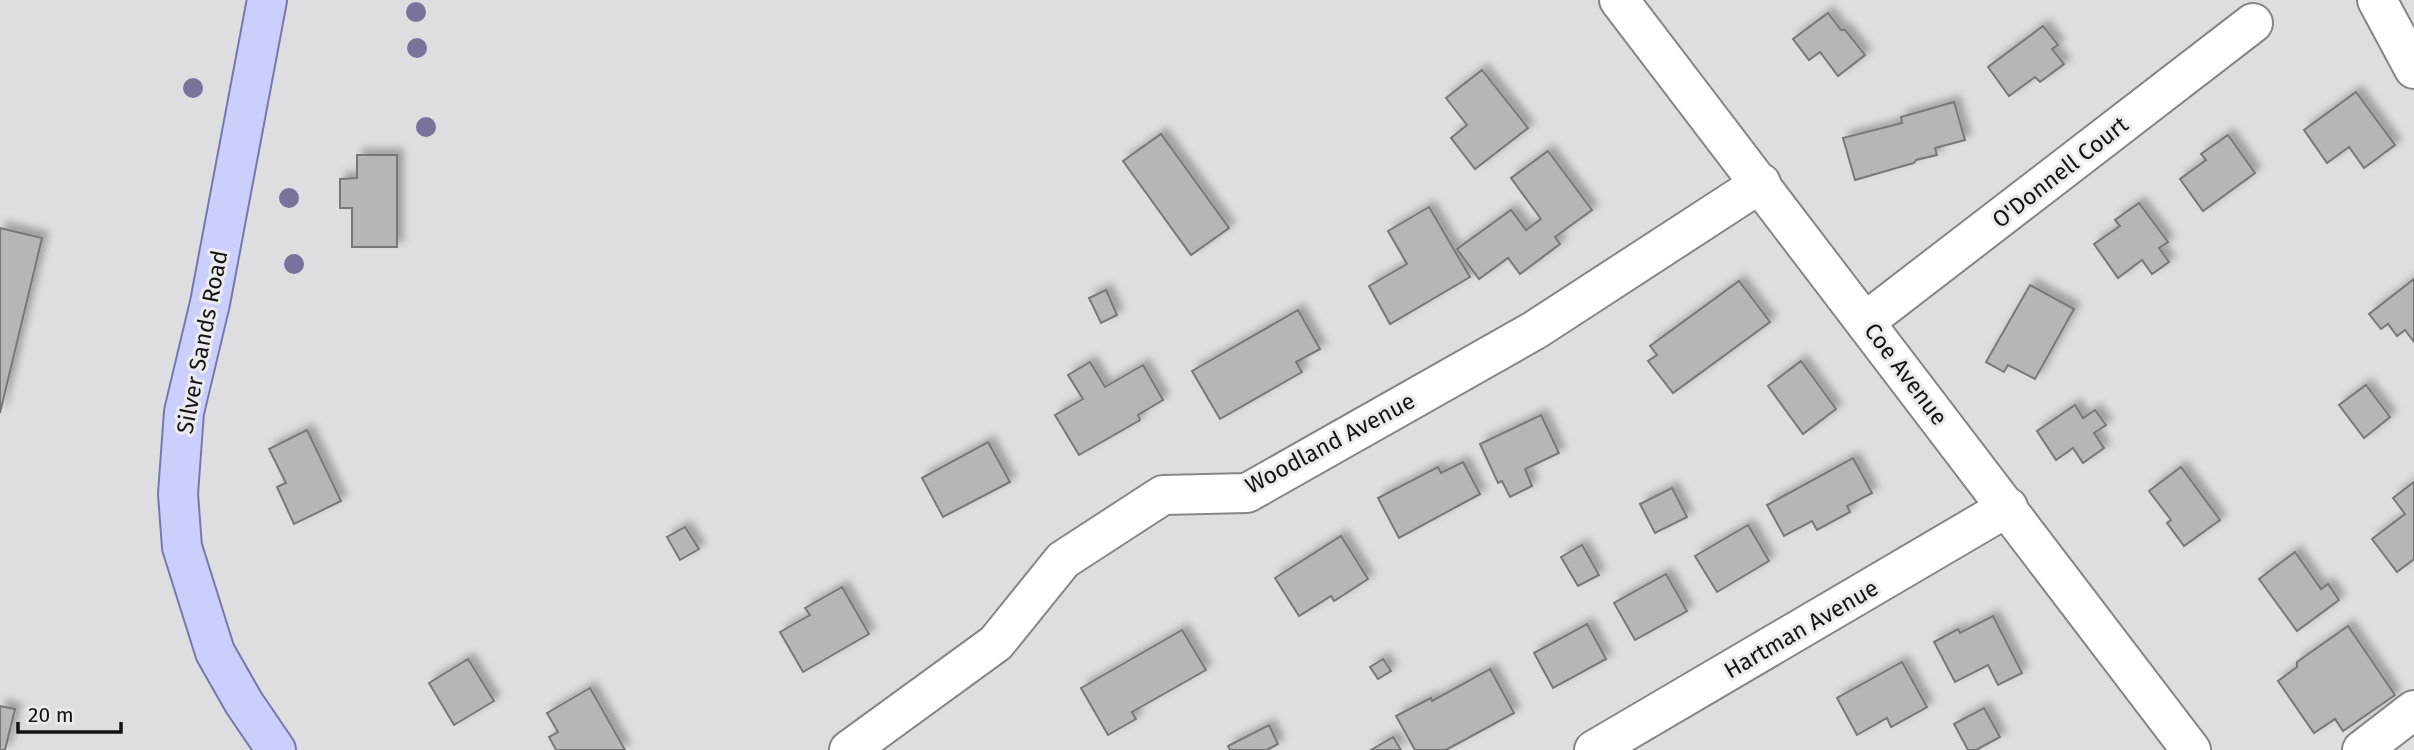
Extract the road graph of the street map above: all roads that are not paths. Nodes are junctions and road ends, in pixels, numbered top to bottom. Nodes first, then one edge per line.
1 (267, 0) edge
2 (1619, 0) edge
3 (2377, 0) edge
4 (2253, 23) dead end
5 (2414, 69) edge
6 (1760, 183) junction
7 (1866, 321) junction
8 (2008, 507) junction
9 (2414, 710) edge
10 (276, 750) edge
11 (849, 750) edge
12 (1594, 750) edge
13 (2191, 750) edge
14 (2362, 750) edge

1 - 10 main road, Silver Sands Road
2 - 6 street, Coe Avenue
3 - 5 street
4 - 7 street, O'Donnell Court
6 - 7 street, Coe Avenue
6 - 11 street, Woodland Avenue
7 - 8 street, Coe Avenue
8 - 12 street, Hartman Avenue
8 - 13 street, Coe Avenue
9 - 14 street

